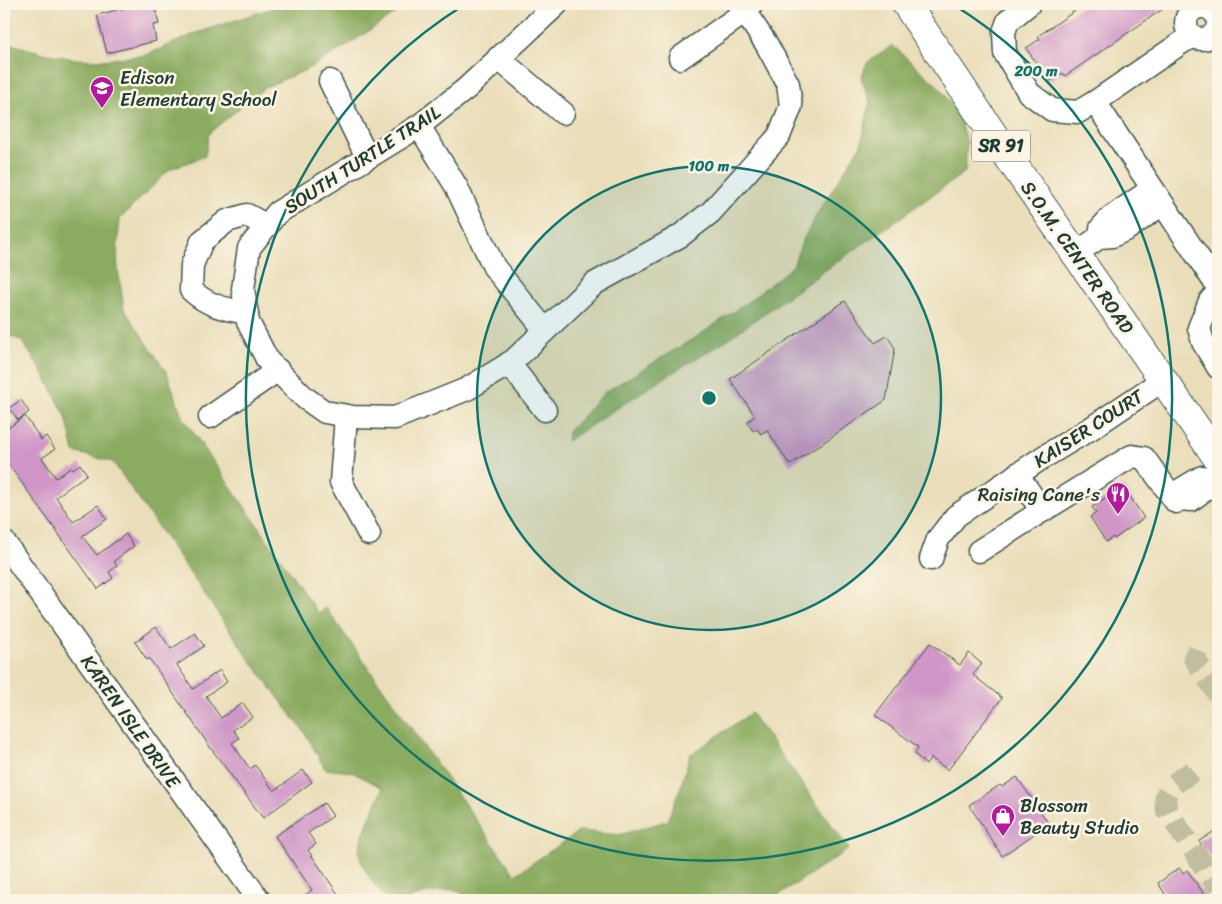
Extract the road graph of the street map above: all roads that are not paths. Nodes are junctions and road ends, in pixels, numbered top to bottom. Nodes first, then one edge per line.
1 (557, 4) edge
2 (906, 4) edge
3 (1029, 4) edge
4 (746, 6) edge
5 (1207, 41) edge
6 (498, 58) junction
7 (680, 58) dead end
8 (330, 81) dead end
9 (1094, 102) junction
10 (563, 113) dead end
11 (419, 126) junction
12 (367, 158) junction
13 (1157, 196) junction
14 (267, 226) junction
15 (1076, 253) junction
16 (1218, 287) edge
17 (1218, 292) edge
18 (246, 313) junction
19 (545, 330) junction
20 (510, 363) junction
21 (1218, 367) edge
22 (278, 370) junction
23 (1163, 380) junction
24 (545, 410) dead end
25 (335, 414) junction
26 (210, 417) dead end
27 (1216, 471) edge
28 (1017, 474) junction
29 (1042, 510) junction
30 (369, 534) dead end
31 (4, 542) edge
32 (979, 551) dead end
33 (932, 558) dead end
34 (259, 900) edge

1 - 6 street, SOUTH TURTLE TRAIL
2 - 15 main road, S.O.M. CENTER ROAD / SR 91
3 - 9 street
4 - 7 street
4 - 19 street
5 - 9 street
6 - 10 street
6 - 11 street, SOUTH TURTLE TRAIL
8 - 12 street
9 - 13 street
11 - 12 street, SOUTH TURTLE TRAIL
11 - 19 street
12 - 14 street, SOUTH TURTLE TRAIL
13 - 15 street
13 - 16 street
14 - 18 street, SOUTH TURTLE TRAIL
14 - 18 street
15 - 23 main road, S.O.M. CENTER ROAD / SR 91
17 - 21 street
18 - 22 street, SOUTH TURTLE TRAIL
19 - 20 street
20 - 24 street
20 - 25 street
22 - 25 street, SOUTH TURTLE TRAIL
22 - 26 street
23 - 27 main road, S.O.M. CENTER ROAD / SR 91
23 - 28 street, KAISER COURT
25 - 30 street
27 - 29 street
28 - 29 street
28 - 33 street, KAISER COURT
29 - 32 street
31 - 34 street, KAREN ISLE DRIVE

